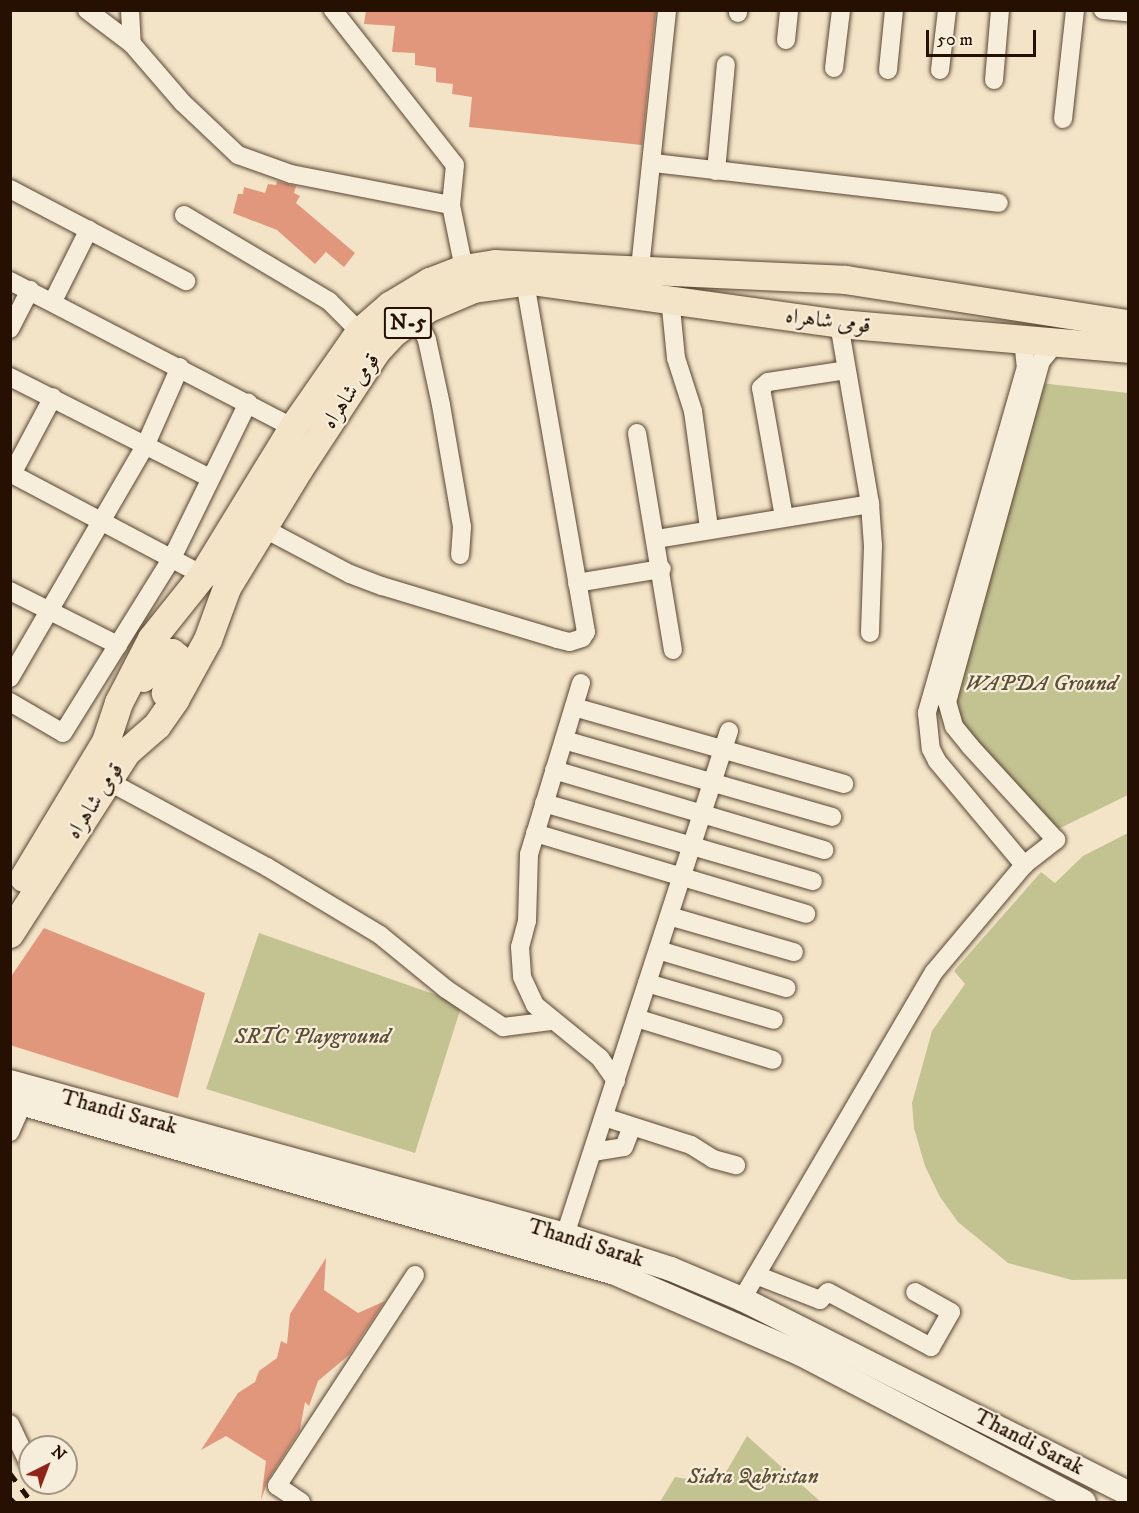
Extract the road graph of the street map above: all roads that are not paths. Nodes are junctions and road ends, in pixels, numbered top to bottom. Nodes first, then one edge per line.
1 (87, 10) edge
2 (130, 10) edge
3 (333, 10) edge
4 (667, 10) edge
5 (789, 10) edge
6 (841, 10) edge
7 (894, 10) edge
8 (947, 10) edge
9 (1000, 10) edge
10 (1075, 10) edge
11 (1103, 10) edge
12 (1128, 12) edge
13 (786, 40) dead end
14 (132, 44) junction
15 (726, 64) dead end
16 (834, 68) dead end
17 (888, 70) dead end
18 (940, 70) dead end
19 (994, 80) dead end
20 (1063, 119) dead end
21 (654, 163) junction
22 (716, 171) junction
23 (10, 189) edge
24 (999, 203) dead end
25 (451, 205) junction
26 (184, 215) dead end
27 (89, 229) junction
28 (640, 268) junction
29 (464, 269) junction
30 (740, 273) junction
31 (10, 281) edge
32 (186, 281) dead end
33 (525, 282) junction
34 (30, 290) junction
35 (670, 298) junction
36 (968, 298) junction
37 (53, 302) junction
38 (403, 316) junction
39 (830, 322) junction
40 (1128, 324) edge
41 (886, 328) junction
42 (10, 329) edge
43 (360, 332) junction
44 (1023, 340) junction
45 (1057, 341) junction
46 (1128, 349) edge
47 (180, 367) junction
48 (846, 370) junction
49 (10, 377) edge
50 (52, 397) junction
51 (249, 403) junction
52 (293, 428) junction
53 (637, 433) dead end
54 (146, 444) junction
55 (11, 474) edge
56 (210, 478) junction
57 (870, 504) junction
58 (784, 517) junction
59 (101, 522) junction
60 (263, 528) junction
61 (709, 528) junction
62 (657, 539) junction
63 (460, 555) dead end
64 (172, 558) junction
65 (662, 569) junction
66 (203, 575) junction
67 (577, 583) junction
68 (10, 591) edge
69 (50, 613) junction
70 (870, 633) dead end
71 (118, 645) junction
72 (673, 650) dead end
73 (10, 678) edge
74 (581, 683) dead end
75 (10, 702) edge
76 (574, 707) junction
77 (729, 731) dead end
78 (564, 740) junction
79 (116, 748) junction
80 (723, 749) junction
81 (554, 770) junction
82 (108, 781) junction
83 (713, 782) junction
84 (844, 784) dead end
85 (544, 803) junction
86 (702, 813) junction
87 (832, 817) dead end
88 (535, 832) junction
89 (692, 847) junction
90 (824, 850) dead end
91 (1024, 865) junction
92 (682, 876) junction
93 (813, 881) dead end
94 (10, 900) edge
95 (806, 914) dead end
96 (669, 916) junction
97 (10, 934) edge
98 (658, 950) junction
99 (794, 952) dead end
100 (647, 983) junction
101 (786, 988) dead end
102 (636, 1018) junction
103 (774, 1020) dead end
104 (551, 1022) junction
105 (773, 1060) dead end
106 (616, 1081) junction
107 (10, 1082) edge
108 (17, 1101) edge
109 (604, 1117) junction
110 (632, 1126) junction
111 (10, 1132) edge
112 (593, 1152) junction
113 (736, 1165) dead end
114 (565, 1235) junction
115 (415, 1275) dead end
116 (756, 1275) junction
117 (915, 1292) dead end
118 (742, 1299) junction
119 (10, 1424) edge
120 (1015, 1436) junction
121 (18, 1441) edge
122 (1003, 1459) junction
123 (1128, 1493) edge
124 (301, 1503) edge
125 (1084, 1503) edge

1 - 14 street
2 - 14 street
3 - 25 street
4 - 21 street
5 - 13 street
6 - 16 street
7 - 17 street
8 - 18 street
9 - 19 street
10 - 20 street
11 - 12 street
14 - 25 street
15 - 22 street
21 - 22 street
21 - 28 street
22 - 24 street
23 - 27 street
25 - 29 street
26 - 43 street
27 - 32 street
27 - 37 street
28 - 29 highway, قومی شاہراہ / N-5
28 - 30 highway, قومی شاہراہ / N-5
29 - 38 highway, قومی شاہراہ / N-5
30 - 36 highway, قومی شاہراہ / N-5
30 - 39 highway
31 - 34 street
33 - 35 highway, قومی شاہراہ / N-5
33 - 38 highway, قومی شاہراہ / N-5
33 - 67 street
34 - 37 street
34 - 42 street
35 - 39 highway, قومی شاہراہ / N-5
35 - 61 street
36 - 40 highway, قومی شاہراہ / N-5
36 - 41 highway
37 - 47 street
38 - 43 highway, قومی شاہراہ / N-5
38 - 60 highway, قومی شاہراہ / N-5
38 - 63 street
39 - 41 highway, قومی شاہراہ / N-5
39 - 48 street
41 - 44 highway, قومی شاہراہ / N-5
43 - 52 highway, قومی شاہراہ / N-5
44 - 45 highway, قومی شاہراہ / N-5
44 - 91 street
45 - 46 highway, قومی شاہراہ / N-5
45 - 91 street
47 - 51 street
47 - 54 street
48 - 57 street
48 - 58 street
49 - 50 street
50 - 54 street
50 - 55 street
51 - 52 street
51 - 56 street
52 - 66 highway, قومی شاہراہ / N-5
53 - 62 street
54 - 56 street
54 - 59 street
55 - 59 street
56 - 64 street
57 - 58 street
57 - 70 street
58 - 61 street
59 - 64 street
59 - 69 street
60 - 67 street
60 - 79 highway, قومی شاہراہ / N-5
61 - 62 street
62 - 65 street
64 - 66 street
64 - 71 street
65 - 67 street
65 - 72 street
66 - 79 highway, قومی شاہراہ / N-5
68 - 69 street
69 - 71 street
69 - 73 street
71 - 75 street
74 - 76 street
76 - 78 street
76 - 80 street
77 - 80 street
78 - 81 street
78 - 83 street
79 - 82 highway, قومی شاہراہ / N-5
79 - 94 highway, قومی شاہراہ / N-5
80 - 83 street
80 - 84 street
81 - 85 street
81 - 86 street
82 - 97 highway, قومی شاہراہ / N-5
82 - 104 street
83 - 86 street
83 - 87 street
85 - 88 street
85 - 89 street
86 - 89 street
86 - 90 street
88 - 92 street
88 - 104 street
89 - 92 street
89 - 93 street
91 - 116 street
92 - 95 street
92 - 96 street
96 - 98 street
96 - 99 street
98 - 100 street
98 - 101 street
100 - 102 street
100 - 103 street
102 - 105 street
102 - 106 street
104 - 106 street
106 - 109 street
107 - 114 main road, Thandi Sarak
108 - 111 street
108 - 122 main road, Thandi Sarak
109 - 110 street
109 - 112 street
110 - 112 street
110 - 113 street
112 - 114 street
114 - 118 main road, Thandi Sarak
115 - 124 street
116 - 117 street
116 - 118 street
118 - 120 main road, Thandi Sarak
119 - 121 street
120 - 122 main road
120 - 123 main road, Thandi Sarak
122 - 125 main road, Thandi Sarak

